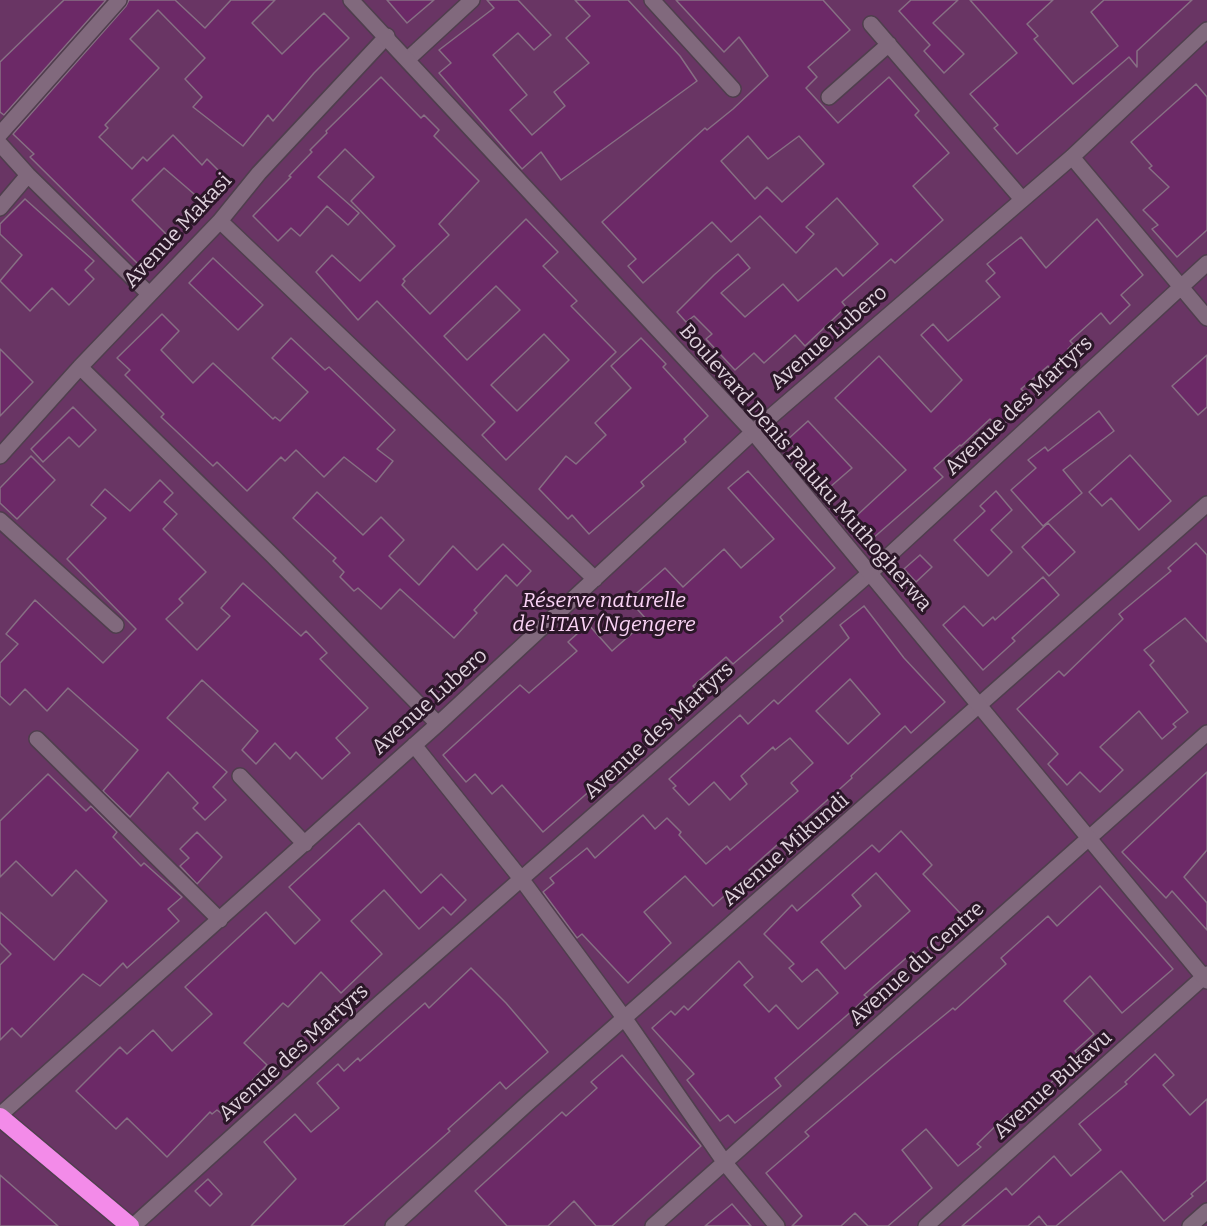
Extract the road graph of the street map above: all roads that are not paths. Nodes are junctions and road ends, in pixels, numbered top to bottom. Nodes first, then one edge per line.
1 (119, 0) edge
2 (351, 0) edge
3 (472, 0) edge
4 (652, 0) edge
5 (871, 24) dead end
6 (1207, 30) edge
7 (387, 36) junction
8 (889, 44) junction
9 (408, 59) junction
10 (733, 89) dead end
11 (829, 97) dead end
12 (0, 134) edge
13 (0, 144) edge
14 (1072, 157) junction
15 (28, 175) junction
16 (1021, 198) junction
17 (0, 208) edge
18 (220, 221) junction
19 (1207, 263) edge
20 (1181, 286) junction
21 (149, 294) junction
22 (1207, 318) edge
23 (80, 366) junction
24 (753, 432) junction
25 (0, 456) edge
26 (1207, 504) edge
27 (0, 520) edge
28 (871, 572) junction
29 (595, 579) junction
30 (117, 625) dead end
31 (979, 708) junction
32 (438, 724) junction
33 (1207, 733) edge
34 (37, 740) dead end
35 (414, 745) junction
36 (240, 776) dead end
37 (1089, 839) junction
38 (304, 844) junction
39 (522, 880) junction
40 (220, 920) junction
41 (1206, 978) edge
42 (625, 1019) junction
43 (0, 1116) edge
44 (725, 1163) junction
45 (1207, 1211) edge
46 (132, 1226) edge
47 (393, 1226) edge
48 (653, 1226) edge
49 (777, 1226) edge
50 (926, 1226) edge
51 (1190, 1226) edge

1 - 12 street
2 - 7 street, Boulevard Denis Paluku Muthogherwa
3 - 9 street
4 - 10 street
5 - 8 street
6 - 14 street, Avenue Lubero
7 - 9 street, Boulevard Denis Paluku Muthogherwa
7 - 18 street, Avenue Makasi
8 - 11 street
8 - 16 street
9 - 24 street, Boulevard Denis Paluku Muthogherwa
13 - 15 street
14 - 16 street, Avenue Lubero
14 - 20 street
15 - 17 street
15 - 21 street
16 - 24 street, Avenue Lubero
18 - 21 street, Avenue Makasi
18 - 29 street
19 - 20 street, Avenue des Martyrs
20 - 22 street
20 - 28 street, Avenue des Martyrs
21 - 23 street, Avenue Makasi
23 - 25 street, Avenue Makasi
23 - 32 street
24 - 28 street, Boulevard Denis Paluku Muthogherwa
24 - 29 street, Avenue Lubero
26 - 31 street, Avenue Mikundi
27 - 30 street
28 - 31 street, Boulevard Denis Paluku Muthogherwa
28 - 39 street, Avenue des Martyrs
29 - 32 street, Avenue Lubero
31 - 37 street, Boulevard Denis Paluku Muthogherwa
31 - 42 street, Avenue Mikundi
32 - 35 street, Avenue Lubero
33 - 37 street, Avenue du Centre
34 - 40 street
35 - 38 street, Avenue Lubero
35 - 39 street
36 - 38 street
37 - 41 street, Boulevard Denis Paluku Muthogherwa
37 - 44 street, Avenue du Centre
38 - 40 street, Avenue Lubero
39 - 42 street
39 - 46 street, Avenue des Martyrs
40 - 43 street, Avenue Lubero
41 - 50 street, Avenue Bukavu
42 - 44 street
42 - 47 street, Avenue Mikundi
43 - 46 highway
44 - 48 street, Avenue du Centre
44 - 49 street
45 - 51 street

